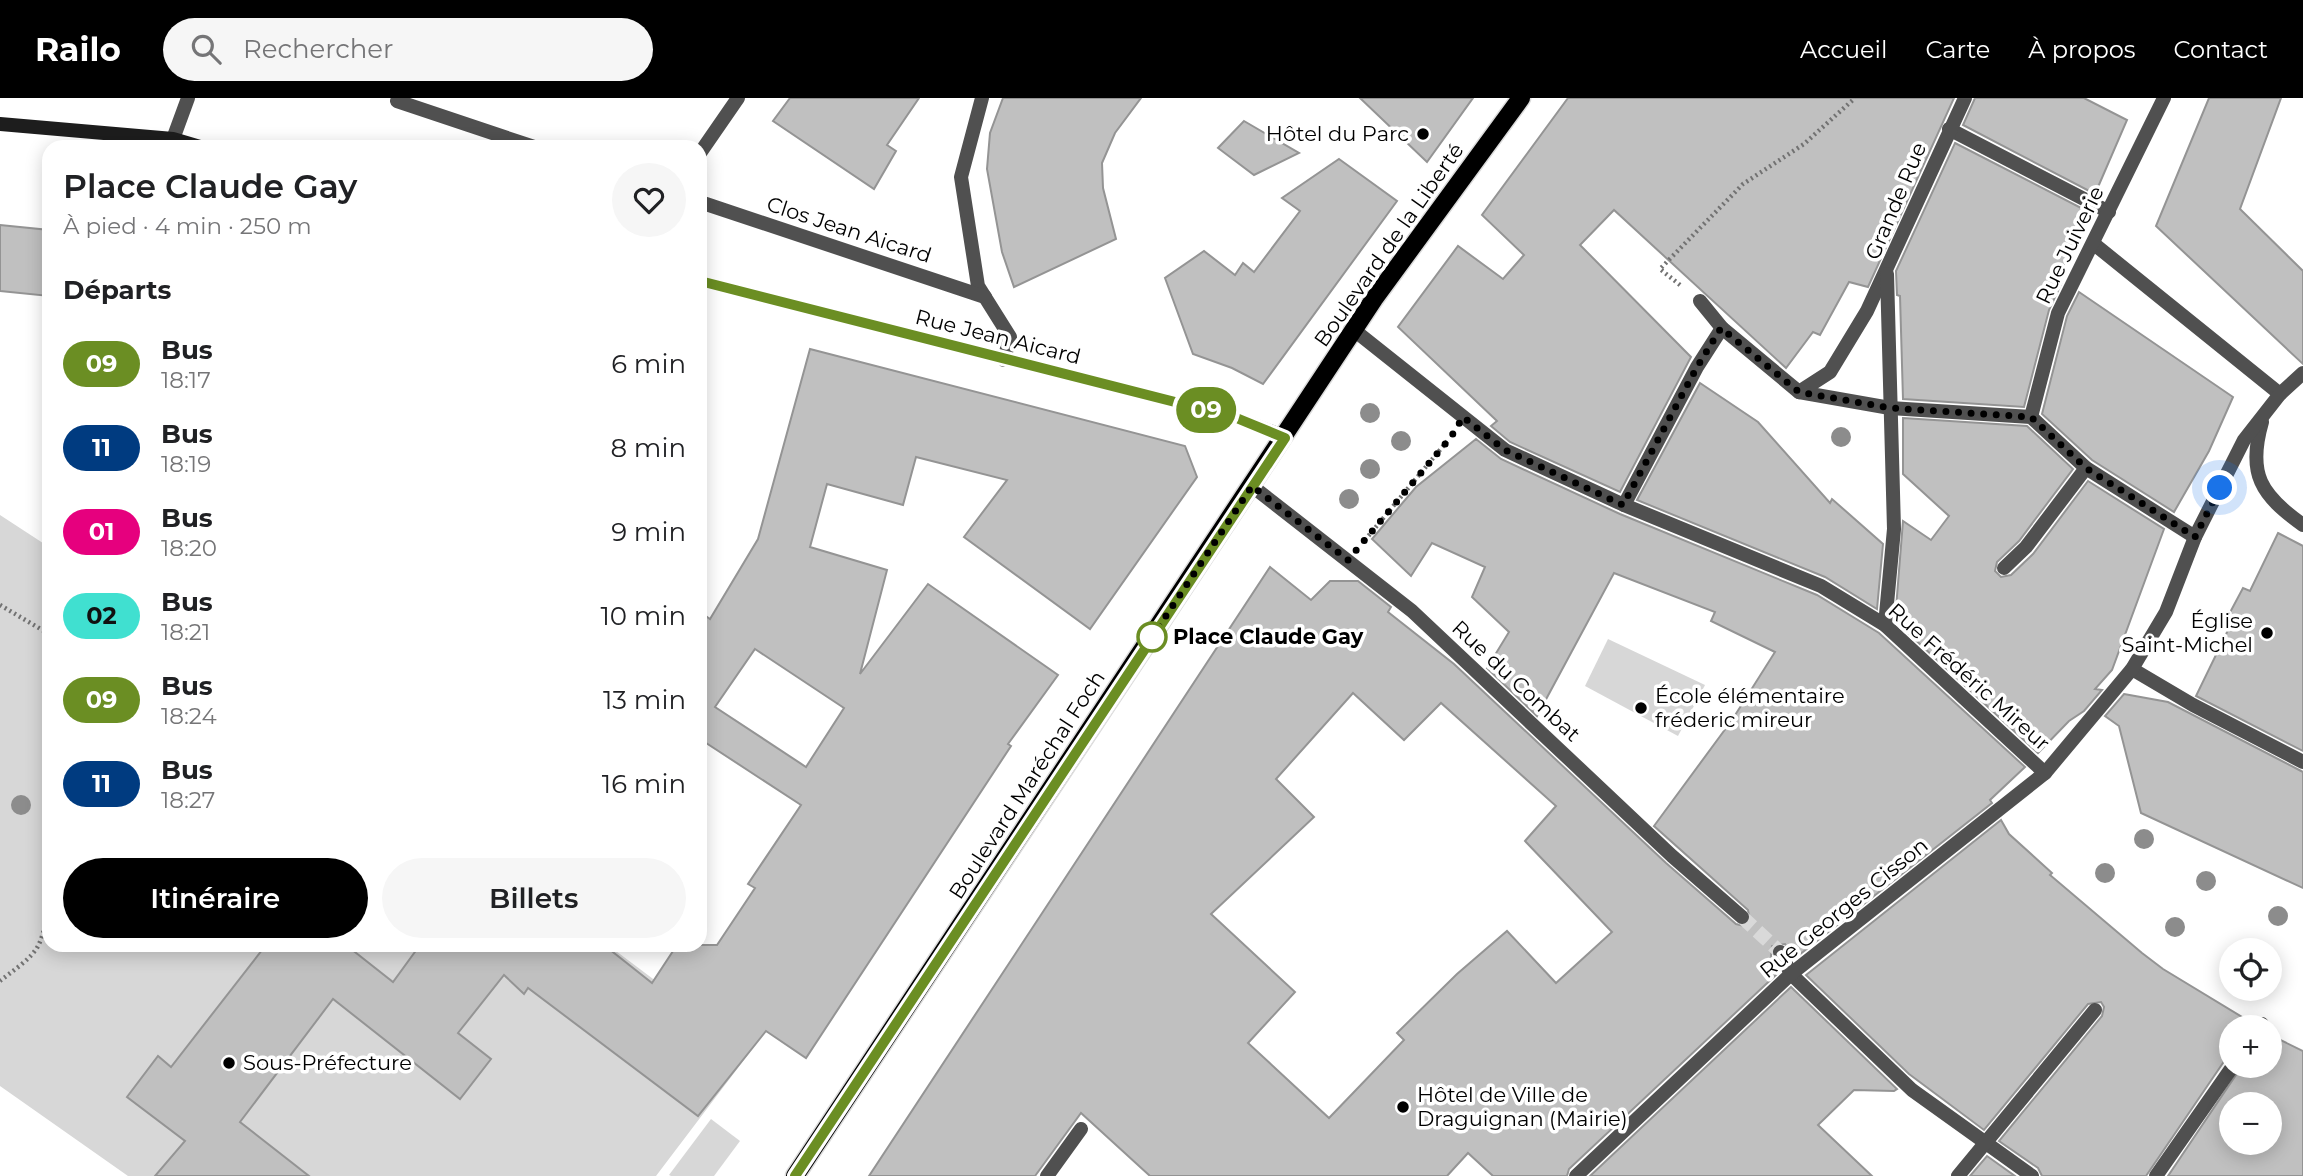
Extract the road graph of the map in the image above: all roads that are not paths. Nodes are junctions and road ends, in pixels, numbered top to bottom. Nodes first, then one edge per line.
1 (188, 98) edge
2 (399, 98) edge
3 (738, 98) edge
4 (982, 98) edge
5 (1521, 98) edge
6 (1965, 98) edge
7 (2164, 98) edge
8 (0, 124) edge
9 (1950, 130) junction
10 (173, 139) junction
11 (176, 140) edge
12 (513, 140) edge
13 (707, 143) edge
14 (707, 204) edge
15 (2109, 212) junction
16 (2094, 244) junction
17 (1887, 271) junction
18 (707, 283) edge
19 (985, 297) junction
20 (1700, 302) road end
21 (1721, 328) junction
22 (1354, 330) junction
23 (1004, 360) junction
24 (2303, 373) edge
25 (1799, 392) junction
26 (2280, 394) junction
27 (1890, 408) junction
28 (2264, 414) junction
29 (2031, 417) junction
30 (1296, 420) joint
31 (1285, 438) junction
32 (2086, 468) junction
33 (1252, 486) junction
34 (1623, 505) junction
35 (2303, 526) edge
36 (2195, 537) junction
37 (2004, 568) dead end
38 (1885, 625) junction
39 (2132, 669) junction
40 (2303, 762) edge
41 (2045, 773) junction
42 (1742, 917) tunnel mouth
43 (1780, 952) tunnel mouth
44 (1791, 974) junction
45 (2095, 1010) dead end
46 (2225, 1078) edge
47 (1081, 1129) dead end
48 (1987, 1144) junction
49 (795, 1176) edge
50 (1047, 1176) edge
51 (1576, 1176) edge
52 (1958, 1176) edge
53 (2032, 1176) edge
54 (2156, 1176) edge

1 - 10 street
2 - 12 street
3 - 13 street
4 - 19 street
5 - 22 main road, Boulevard de la Liberté
6 - 9 street, Grande Rue
7 - 15 street, Rue Juiverie
8 - 10 street
9 - 15 street
9 - 17 street, Grande Rue
10 - 11 street
14 - 19 street, Clos Jean Aicard
15 - 16 street, Rue Juiverie
16 - 26 street
16 - 29 street, Rue Juiverie
17 - 25 street
17 - 27 street, Grande Rue
18 - 23 street, Rue Jean Aicard
19 - 23 street
20 - 21 street
21 - 25 street
21 - 34 street
22 - 30 main road, Boulevard de la Liberté
22 - 34 street, Rue Frédéric Mireur
23 - 31 street, Rue Jean Aicard
24 - 26 street, Rue Georges Cisson
25 - 27 street
26 - 28 street, Rue Georges Cisson
27 - 29 street
27 - 38 street, Grande Rue
28 - 35 street
28 - 36 street, Rue Georges Cisson
29 - 32 street
30 - 31 main road, Boulevard Maréchal Foch
31 - 33 main road, Boulevard Maréchal Foch
32 - 36 street
32 - 37 street
33 - 42 street, Rue du Combat
33 - 49 main road, Boulevard Maréchal Foch
34 - 38 street, Rue Frédéric Mireur
36 - 39 street, Rue Georges Cisson
38 - 41 street, Rue Frédéric Mireur
39 - 40 street
39 - 41 street, Rue Georges Cisson
41 - 44 street, Rue Georges Cisson
43 - 44 street
44 - 48 street
44 - 51 street, Rue Georges Cisson
45 - 48 street
46 - 54 street
47 - 50 street
48 - 52 street
48 - 53 street

